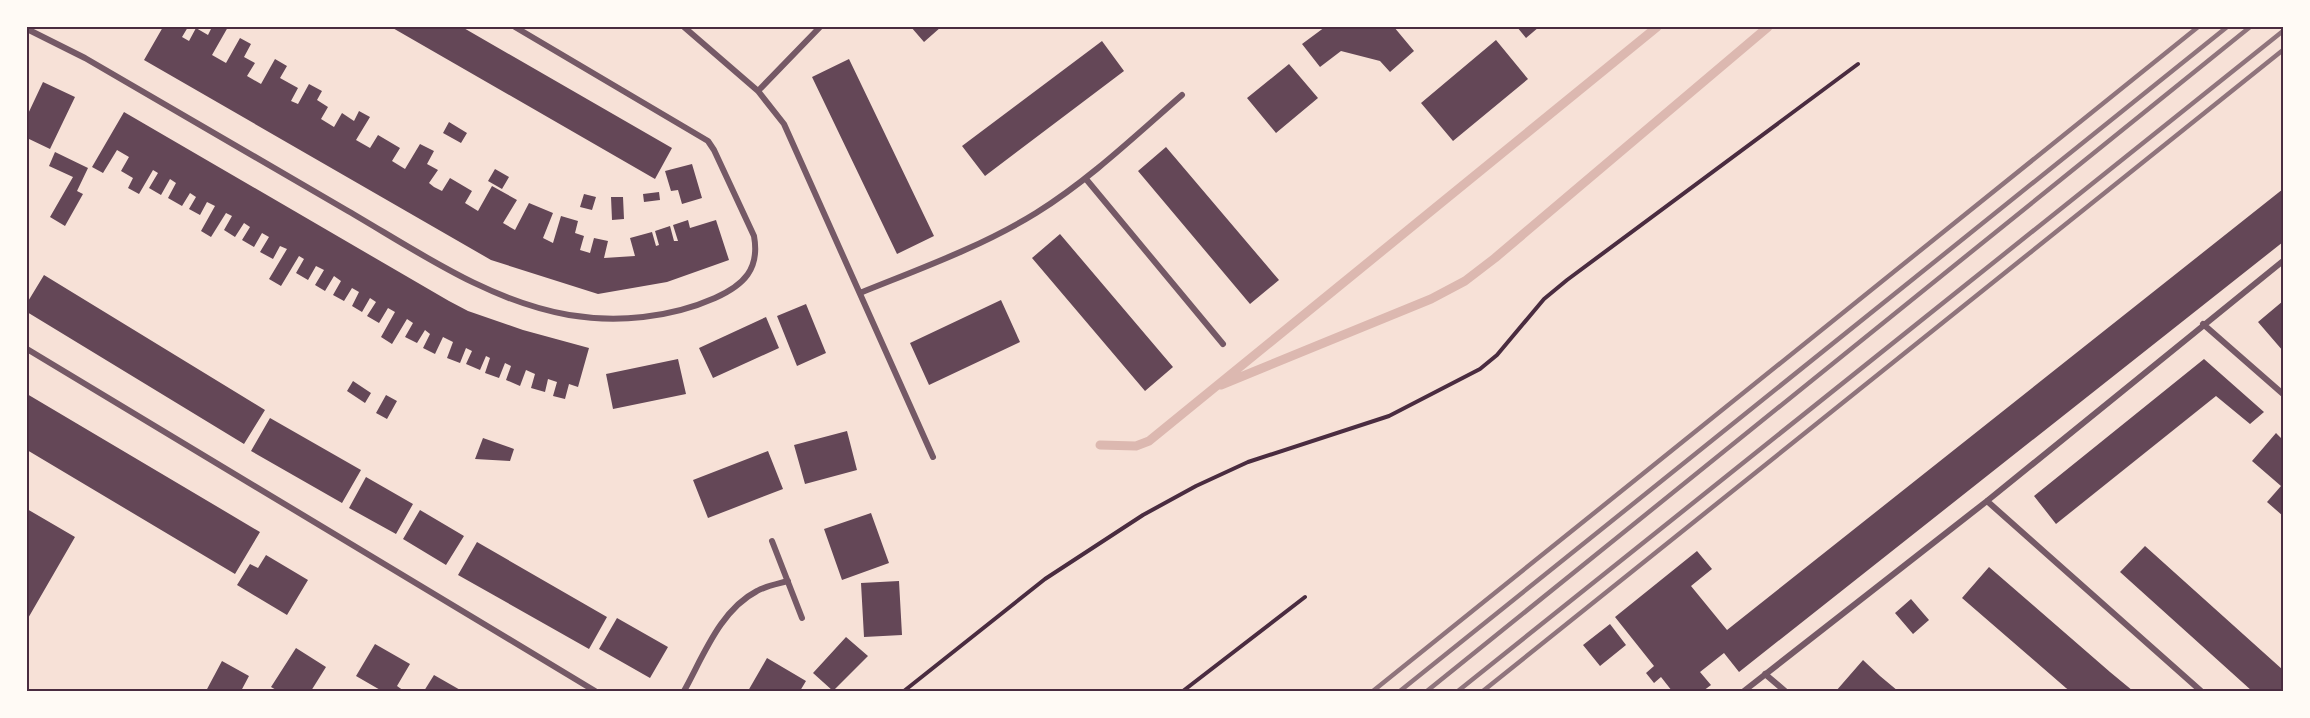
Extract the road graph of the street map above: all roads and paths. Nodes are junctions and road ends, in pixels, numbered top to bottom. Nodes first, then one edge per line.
1 (516, 27) edge
2 (684, 27) edge
3 (820, 27) edge
4 (27, 29) edge
5 (1858, 64) dead end
6 (758, 91) junction
7 (1182, 95) dead end
8 (1086, 179) junction
9 (2283, 261) edge
10 (860, 293) junction
11 (2203, 324) junction
12 (1223, 344) dead end
13 (27, 349) edge
14 (2283, 394) edge
15 (933, 457) dead end
16 (1987, 501) junction
17 (772, 541) dead end
18 (788, 581) junction
19 (1305, 597) dead end
20 (802, 618) dead end
21 (1765, 674) junction
22 (595, 691) edge
23 (684, 691) edge
24 (904, 691) edge
25 (1183, 691) edge
26 (1744, 691) edge
27 (1785, 691) edge
28 (2201, 691) edge

1 - 4 street
2 - 6 street
3 - 6 street
5 - 24 path
6 - 10 street
7 - 8 street
8 - 10 street
8 - 12 street
9 - 11 street
10 - 15 street
11 - 14 street
11 - 16 street
13 - 22 street
16 - 21 street
16 - 28 street
17 - 18 street
18 - 20 street
18 - 23 street
19 - 25 path
21 - 26 street
21 - 27 street

